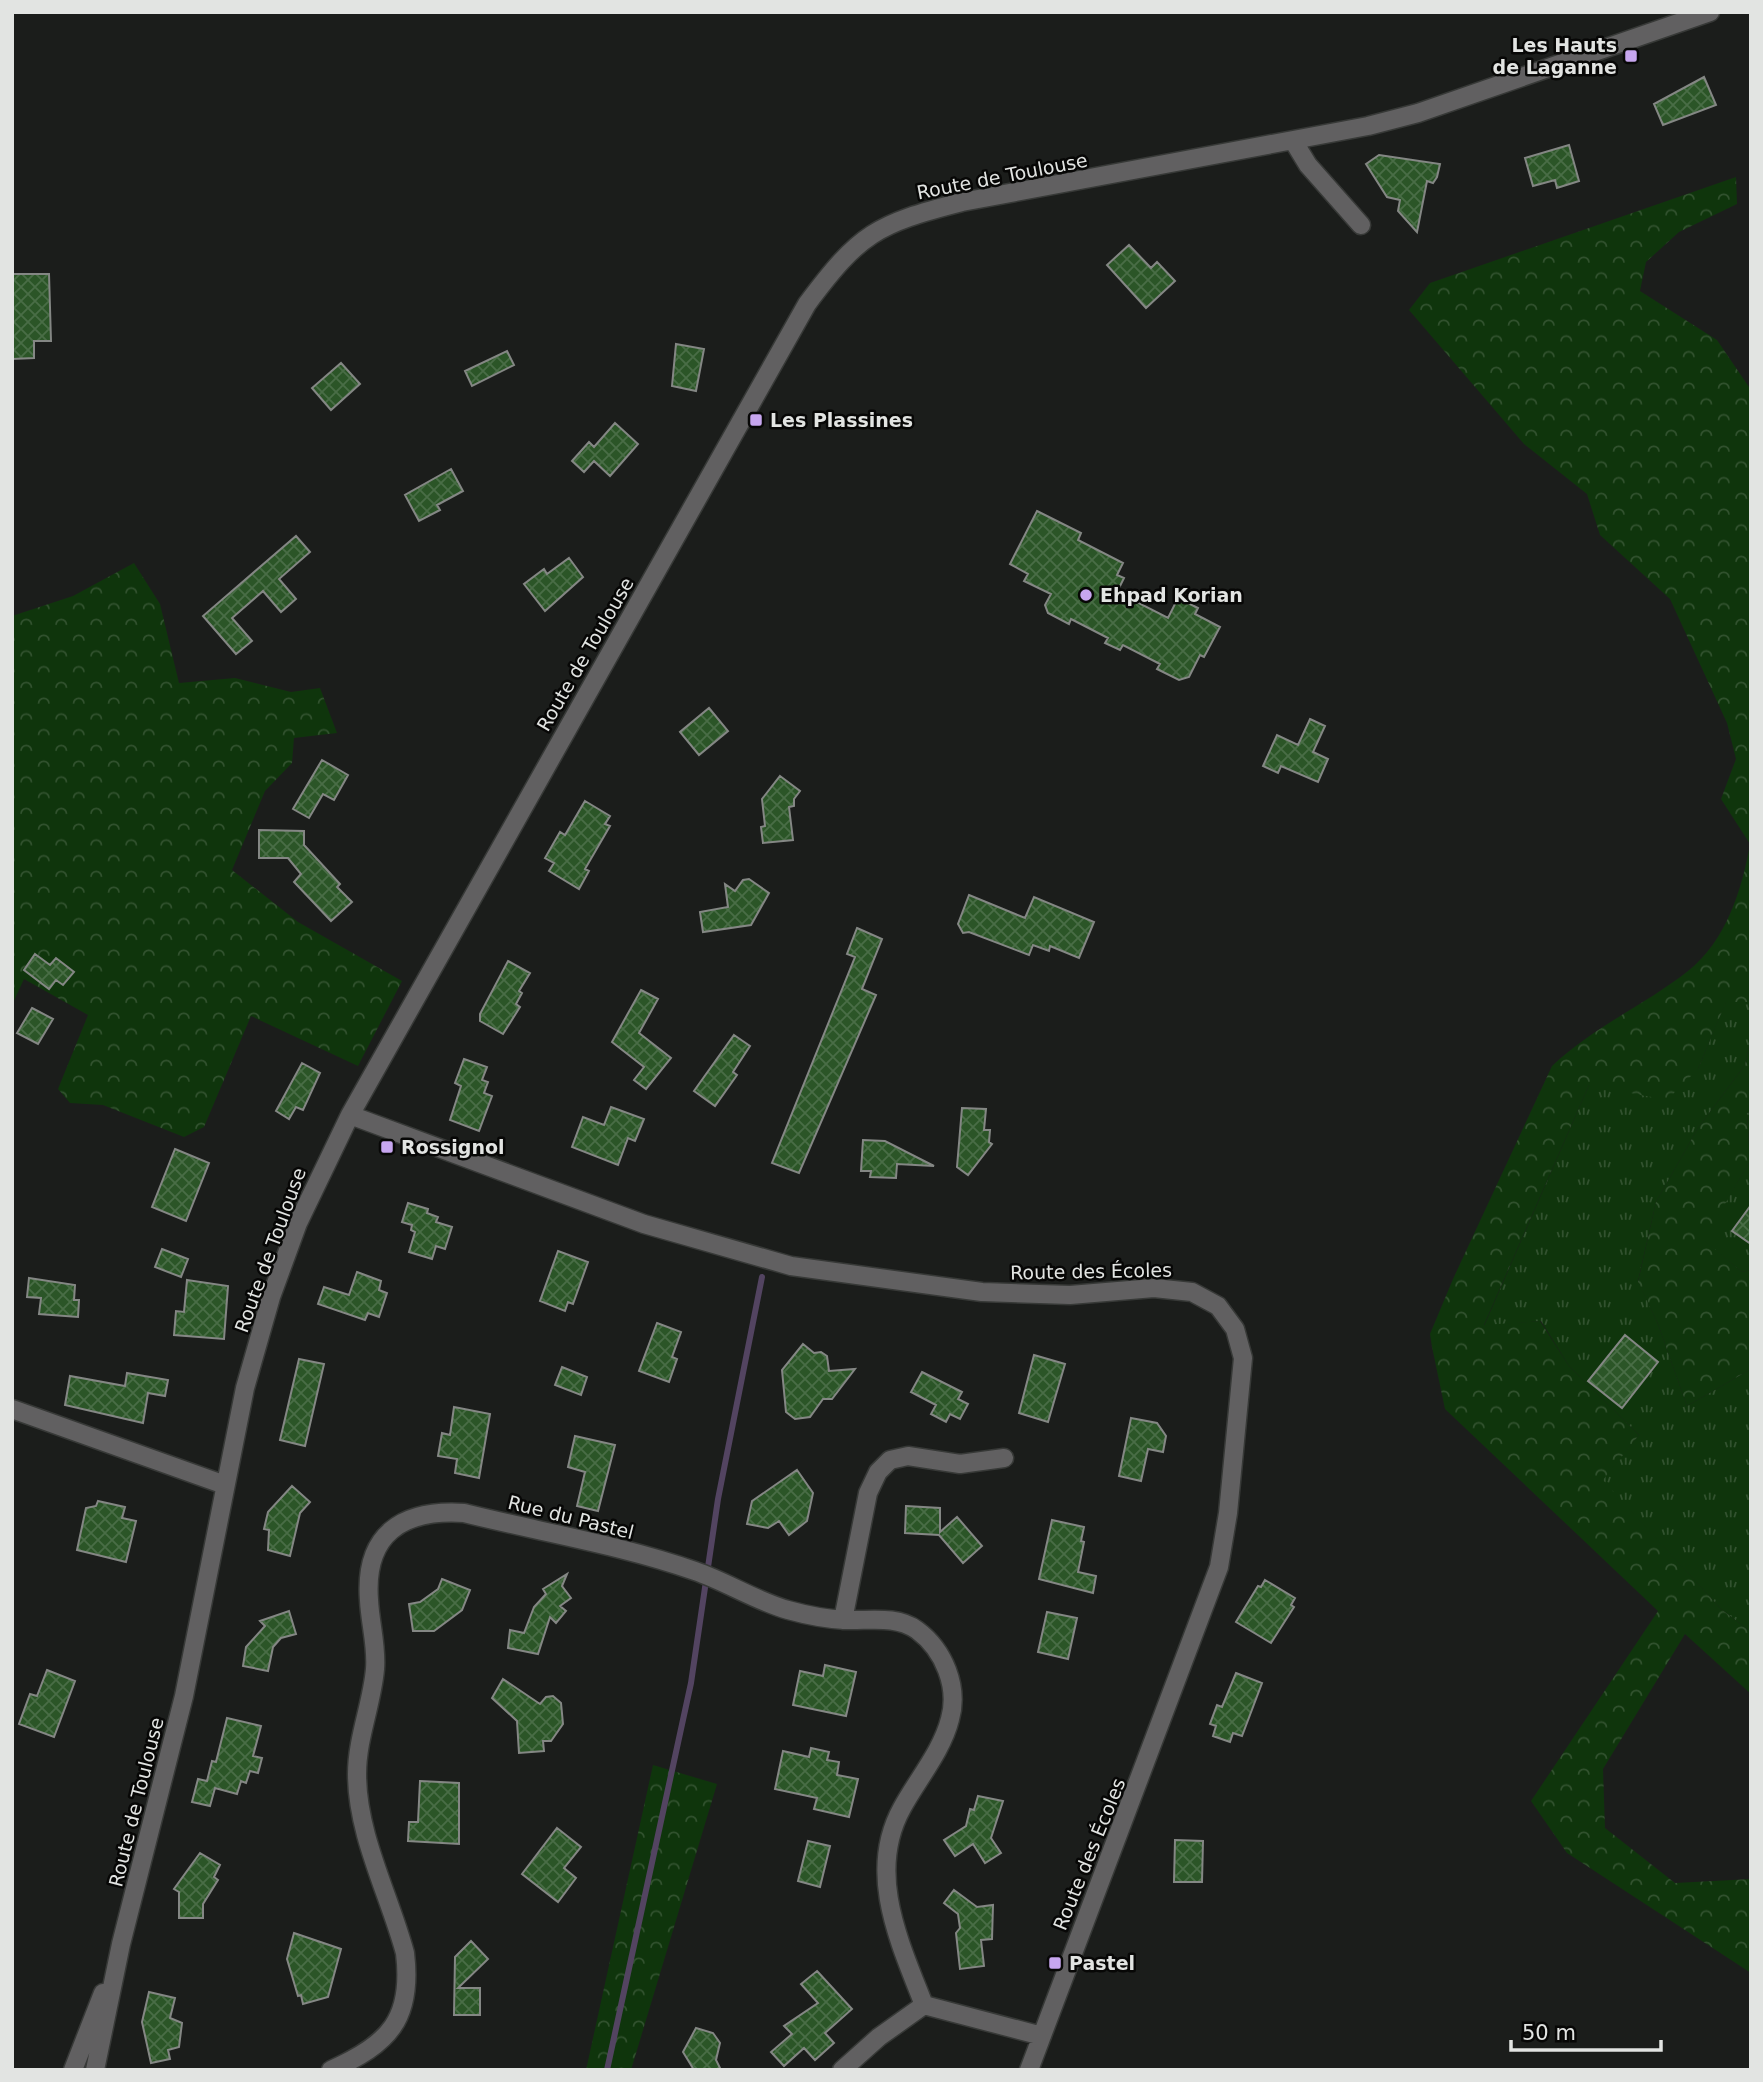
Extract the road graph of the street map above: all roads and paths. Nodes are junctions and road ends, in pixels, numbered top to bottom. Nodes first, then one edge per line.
1 (1710, 12) edge
2 (1294, 142) junction
3 (1361, 225) dead end
4 (349, 1115) junction
5 (12, 1409) edge
6 (1004, 1458) dead end
7 (225, 1485) junction
8 (843, 1620) junction
9 (121, 1944) junction
10 (924, 2005) junction
11 (1042, 2036) junction
12 (73, 2070) edge
13 (95, 2070) edge
14 (331, 2070) edge
15 (842, 2070) edge
16 (1029, 2070) edge

1 - 2 street, Route de Toulouse
2 - 3 street
2 - 4 street, Route de Toulouse
4 - 7 street, Route de Toulouse
4 - 11 street, Route des Écoles
5 - 7 street
6 - 8 street
7 - 9 street, Route de Toulouse
8 - 10 street, Rue du Pastel
8 - 14 street, Rue du Pastel
9 - 12 street, Route de Toulouse
9 - 13 street, Route de Toulouse
10 - 11 street
10 - 15 street
11 - 16 street, Route des Écoles

